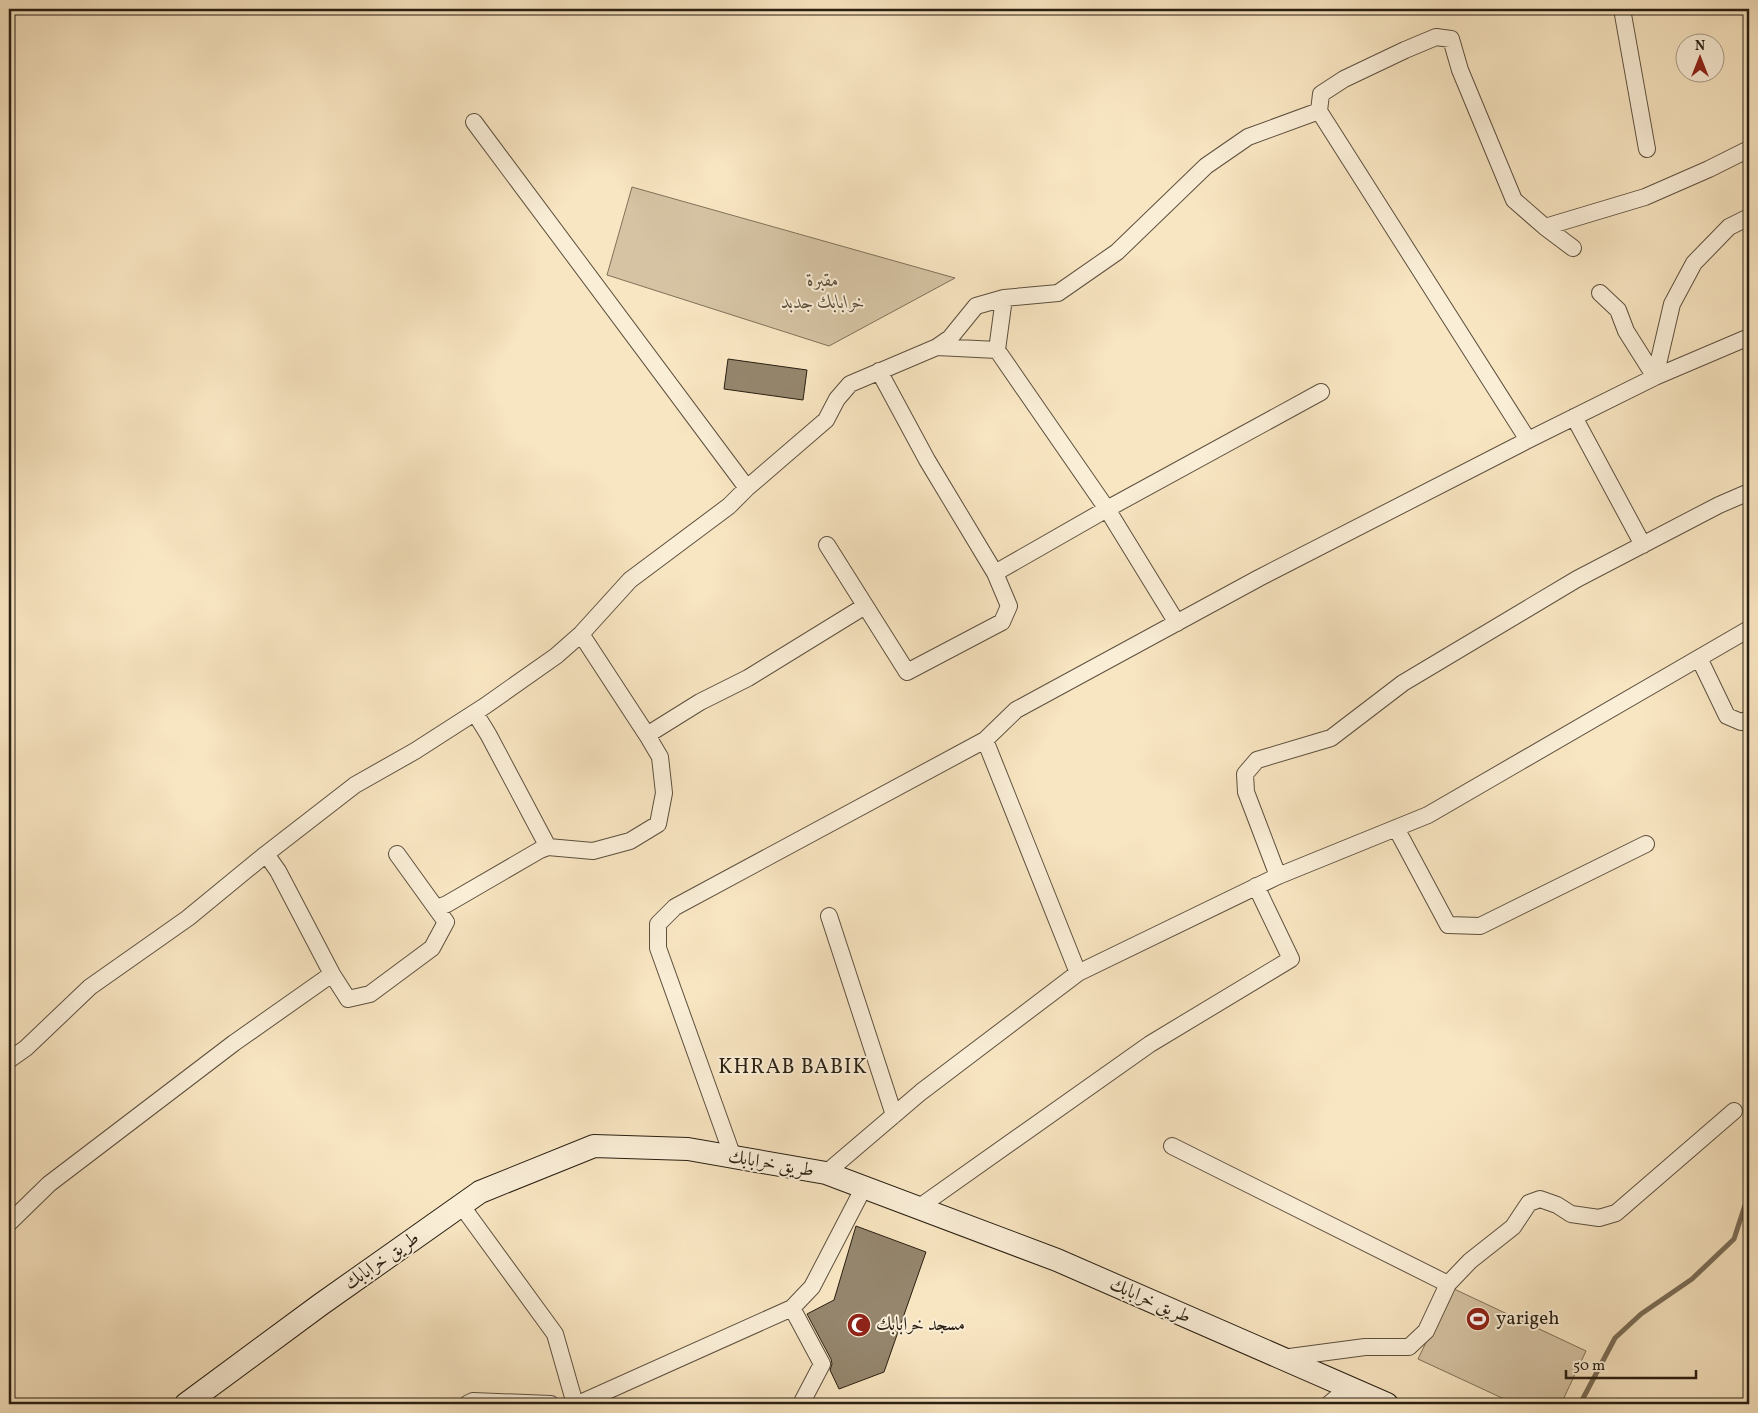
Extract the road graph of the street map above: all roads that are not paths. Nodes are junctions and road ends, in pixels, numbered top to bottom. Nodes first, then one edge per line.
1 (1622, 9) edge
2 (1319, 111) junction
3 (474, 122) dead end
4 (1647, 149) dead end
5 (1749, 149) edge
6 (1749, 217) edge
7 (1544, 227) junction
8 (1574, 248) dead end
9 (1600, 293) dead end
10 (1004, 298) junction
11 (1749, 337) edge
12 (937, 347) junction
13 (997, 350) junction
14 (879, 371) junction
15 (1655, 377) junction
16 (1321, 392) dead end
17 (1574, 417) junction
18 (1528, 440) junction
19 (746, 488) junction
20 (1749, 492) edge
21 (1106, 509) junction
22 (827, 545) dead end
23 (1643, 545) junction
24 (995, 573) junction
25 (865, 606) junction
26 (1177, 623) junction
27 (1749, 629) edge
28 (581, 634) junction
29 (1699, 658) junction
30 (475, 713) junction
31 (1749, 719) edge
32 (647, 735) junction
33 (985, 740) junction
34 (1396, 828) junction
35 (1646, 844) dead end
36 (548, 847) junction
37 (266, 854) junction
38 (397, 854) dead end
39 (1278, 876) junction
40 (1256, 886) junction
41 (437, 908) junction
42 (829, 916) dead end
43 (1078, 973) junction
44 (332, 974) junction
45 (9, 1060) edge
46 (1734, 1111) dead end
47 (894, 1115) junction
48 (1172, 1146) dead end
49 (733, 1157) junction
50 (826, 1173) junction
51 (864, 1187) junction
52 (461, 1205) junction
53 (918, 1208) junction
54 (9, 1222) edge
55 (1448, 1284) junction
56 (792, 1308) junction
57 (1282, 1358) junction
58 (1349, 1387) junction
59 (186, 1404) edge
60 (467, 1404) edge
61 (551, 1404) edge
62 (576, 1404) edge
63 (801, 1404) edge
64 (1329, 1404) edge
65 (1387, 1404) edge

1 - 4 street
2 - 7 street
2 - 10 street
2 - 18 street
3 - 19 street
5 - 7 street
6 - 15 street
7 - 8 street
9 - 15 street
10 - 12 street
10 - 13 street
11 - 15 street
12 - 13 street
12 - 14 street
13 - 21 street
14 - 19 street
14 - 24 street
15 - 17 street
16 - 21 street
17 - 18 street
17 - 23 street
18 - 26 street
19 - 28 street
20 - 23 street
21 - 24 street
21 - 26 street
22 - 25 street
23 - 39 street
24 - 25 street
25 - 32 street
26 - 33 street
27 - 29 street
28 - 30 street
28 - 32 street
29 - 31 street
29 - 34 street
30 - 36 street
30 - 37 street
32 - 36 street
33 - 43 street
33 - 49 street
34 - 35 street
34 - 39 street
36 - 41 street
37 - 44 street
37 - 45 street
38 - 41 street
39 - 40 street
40 - 43 street
40 - 53 street
41 - 44 street
42 - 47 street
43 - 47 street
44 - 54 street
46 - 55 street
47 - 50 street
48 - 55 street
49 - 50 main road, طريق خرابابك
49 - 52 main road, طريق خرابابك
50 - 51 main road, طريق خرابابك
51 - 53 main road, طريق خرابابك
51 - 56 street
52 - 59 main road, طريق خرابابك
52 - 62 street
53 - 57 main road, طريق خرابابك
55 - 57 street
56 - 62 street
56 - 63 street
57 - 58 main road, طريق خرابابك
58 - 64 street
58 - 65 main road, طريق خرابابك
60 - 61 street

